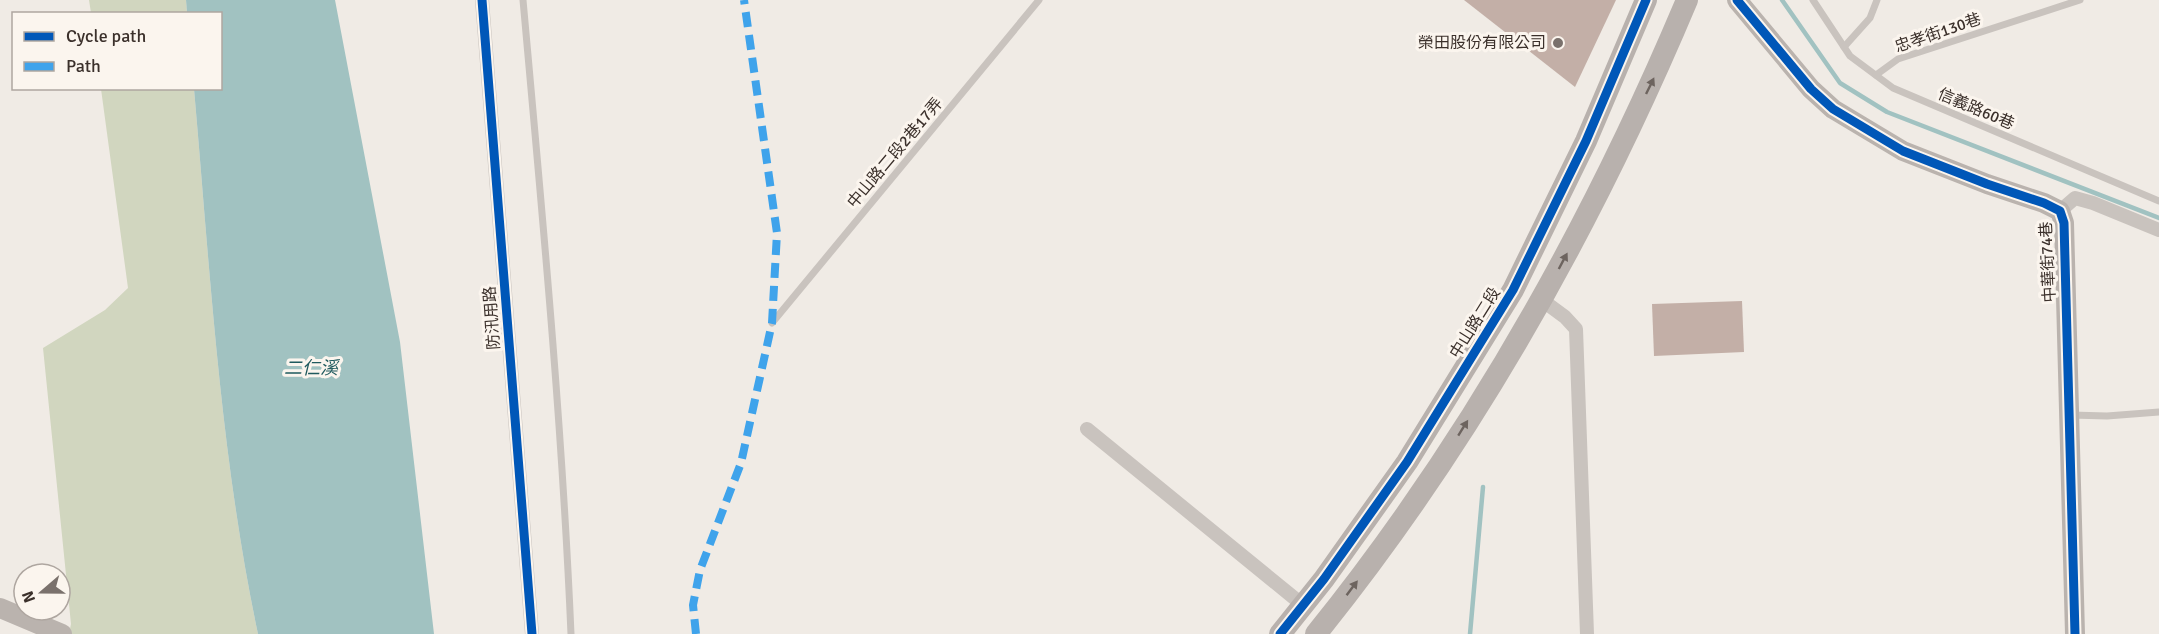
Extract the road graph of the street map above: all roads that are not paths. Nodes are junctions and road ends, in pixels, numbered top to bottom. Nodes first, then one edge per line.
1 (483, 0) edge
2 (523, 0) edge
3 (1039, 0) edge
4 (1646, 0) edge
5 (1687, 0) edge
6 (1737, 0) edge
7 (1814, 0) edge
8 (1877, 0) edge
9 (2080, 0) edge
10 (1844, 47) junction
11 (1876, 75) junction
12 (2159, 201) edge
13 (2060, 211) junction
14 (2159, 230) edge
15 (1542, 300) junction
16 (772, 323) dead end
17 (2159, 412) edge
18 (2069, 415) junction
19 (1087, 429) dead end
20 (1304, 606) junction
21 (0, 608) edge
22 (62, 634) edge
23 (532, 634) edge
24 (571, 634) edge
25 (1280, 634) edge
26 (1316, 634) edge
27 (1587, 634) edge
28 (2075, 634) edge

1 - 23 street, 防汛用路
2 - 24 lane
3 - 16 lane, 中山路二段2巷17弄
4 - 20 main road, 中山路二段
15 -> 5 main road
6 - 13 street, 中華街74巷
7 - 10 lane, 信義路60巷
8 - 10 lane
9 - 11 lane, 忠孝街130巷
10 - 11 lane, 信義路60巷
11 - 12 lane, 信義路60巷
13 - 14 street
13 - 18 street, 中華街74巷
26 -> 15 main road
15 - 27 street
17 - 18 lane
18 - 28 street, 中華街74巷
19 - 20 street
20 - 25 main road, 中山路二段
21 - 22 street

